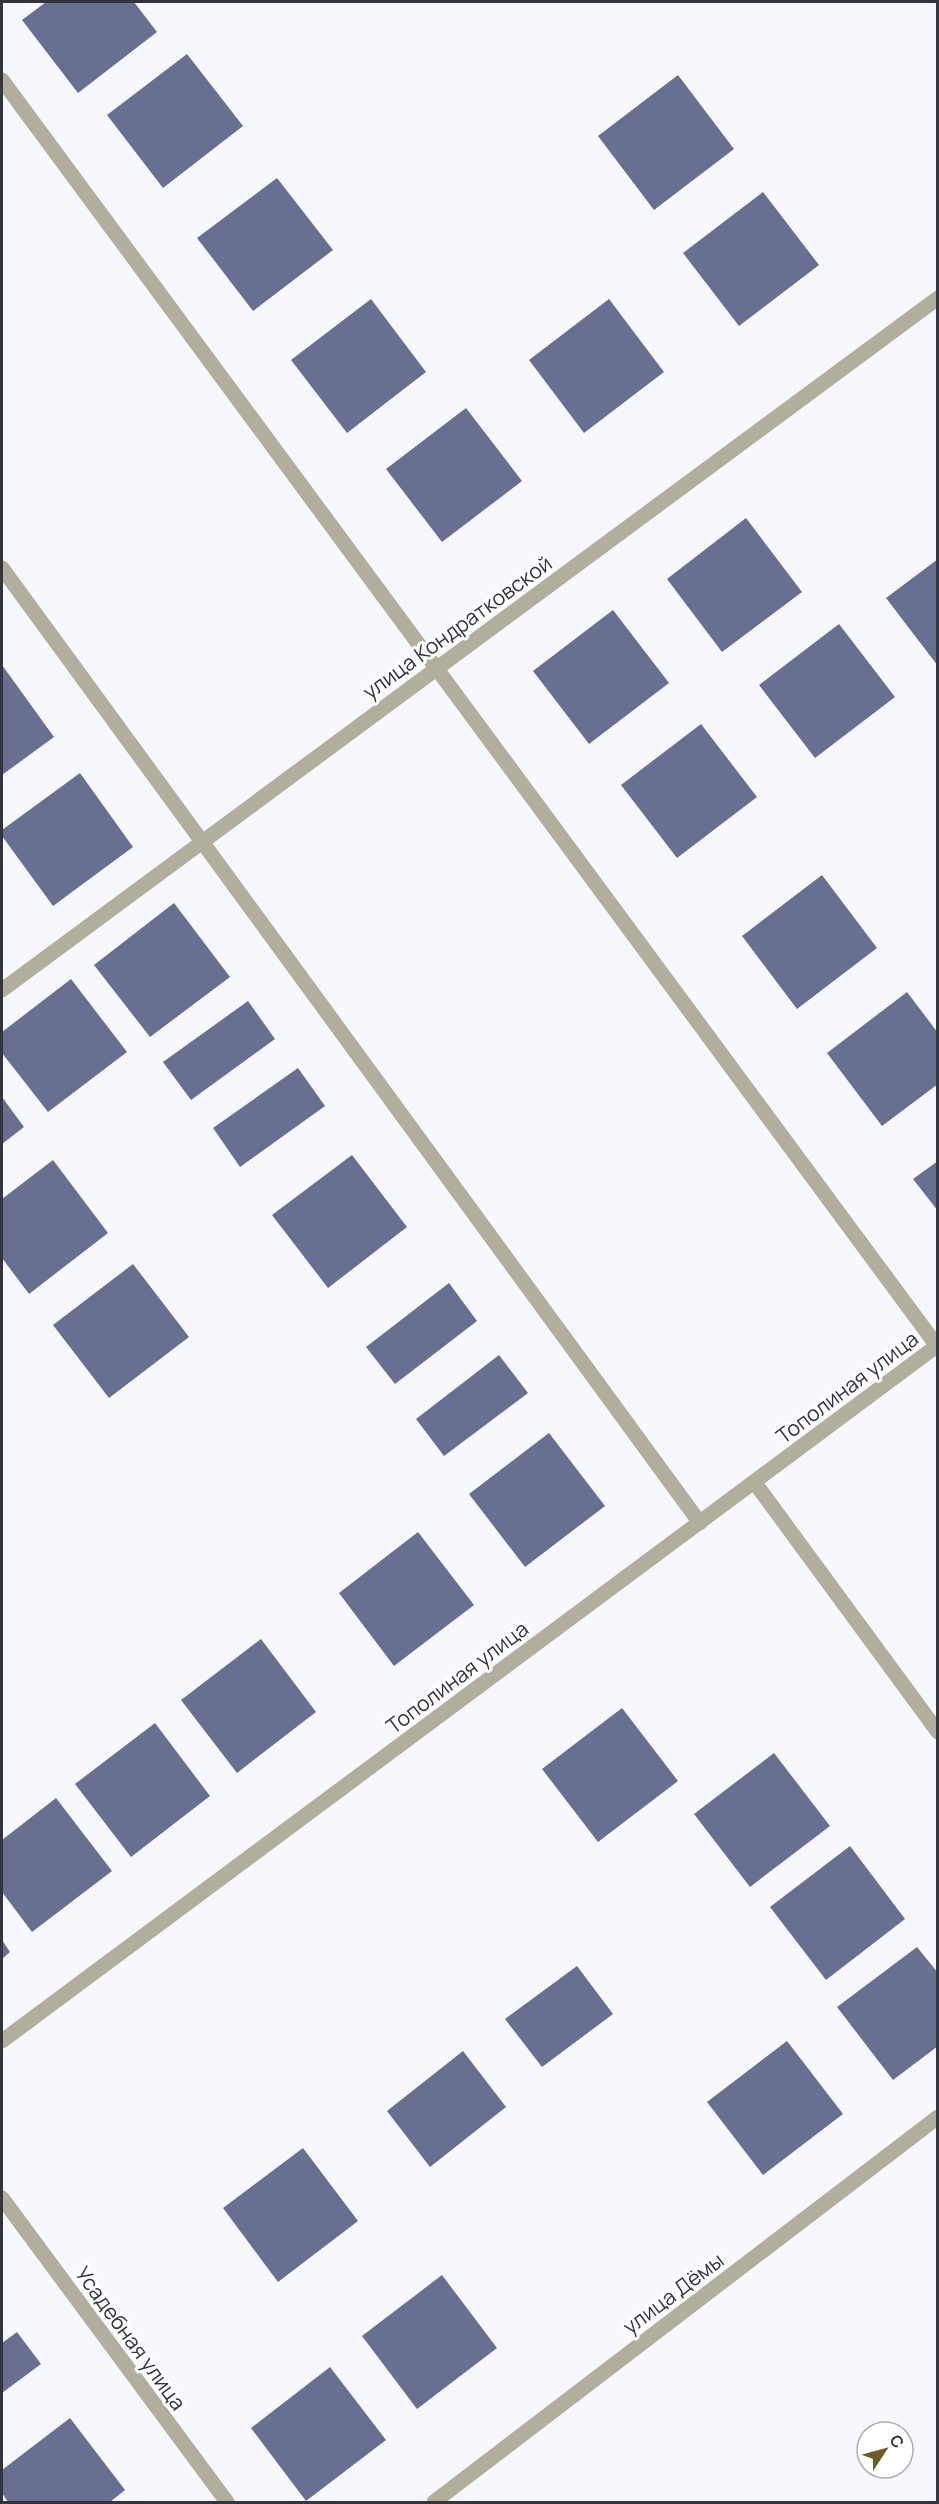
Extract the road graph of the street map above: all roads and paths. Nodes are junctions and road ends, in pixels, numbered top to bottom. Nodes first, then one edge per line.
1 (2, 80) edge
2 (938, 298) edge
3 (2, 568) edge
4 (436, 669) junction
5 (201, 843) junction
6 (2, 990) edge
7 (937, 1346) edge
8 (755, 1483) junction
9 (700, 1523) junction
10 (938, 1732) edge
11 (2, 2041) edge
12 (938, 2117) edge
13 (2, 2198) edge
14 (227, 2502) edge
15 (434, 2502) edge

1 - 4 street
2 - 4 street, улица Кондратковской
3 - 5 street
4 - 5 street, улица Кондратковской
4 - 7 street
5 - 6 street, улица Кондратковской
5 - 9 street
7 - 8 street, Тополиная улица
8 - 9 street, Тополиная улица
8 - 10 street
9 - 11 street, Тополиная улица
12 - 15 street, улица Дёмы
13 - 14 street, Усадебная улица

